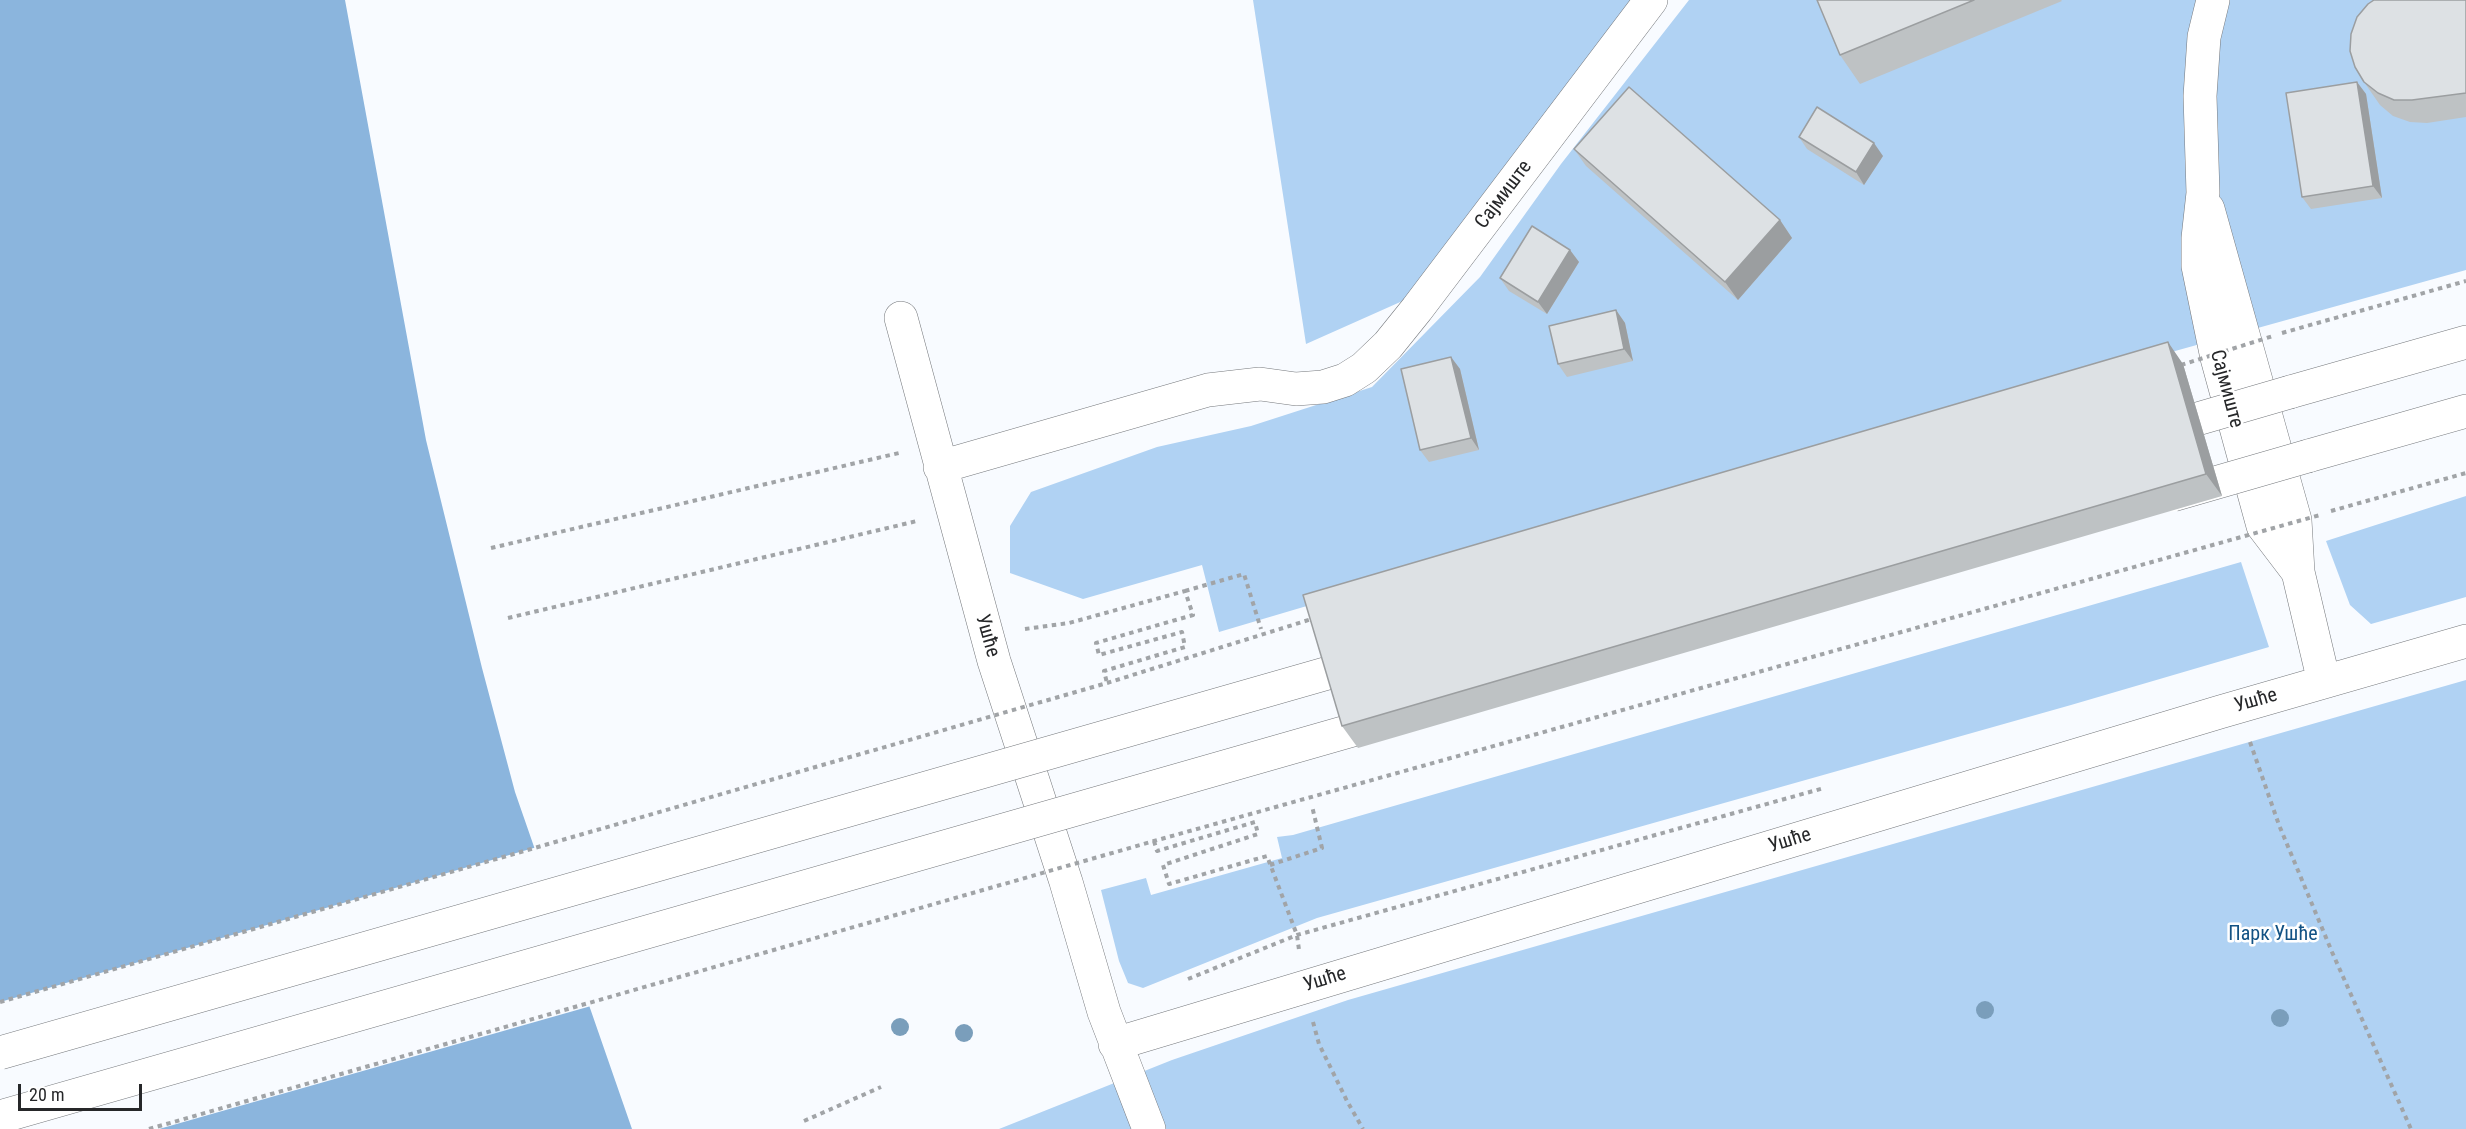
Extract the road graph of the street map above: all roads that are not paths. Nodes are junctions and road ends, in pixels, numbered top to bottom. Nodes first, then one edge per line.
1 (1651, 0) edge
2 (2212, 0) edge
3 (901, 318) dead end
4 (2466, 342) edge
5 (2466, 411) edge
6 (2129, 440) edge
7 (937, 456) junction
8 (2147, 502) edge
9 (2466, 640) edge
10 (1403, 652) edge
11 (2324, 682) junction
12 (1412, 713) edge
13 (1116, 1044) junction
14 (0, 1053) edge
15 (0, 1117) edge
16 (1149, 1129) edge

1 - 7 street, Сајмиште
2 - 11 street, Сајмиште
3 - 7 street, Ушће
4 - 6 street, bridge
5 - 8 street, bridge
7 - 13 street, Ушће
9 - 11 street, Ушће
10 - 14 street, bridge
11 - 13 street, Ушће
12 - 15 street, bridge
13 - 16 street, Ушће

